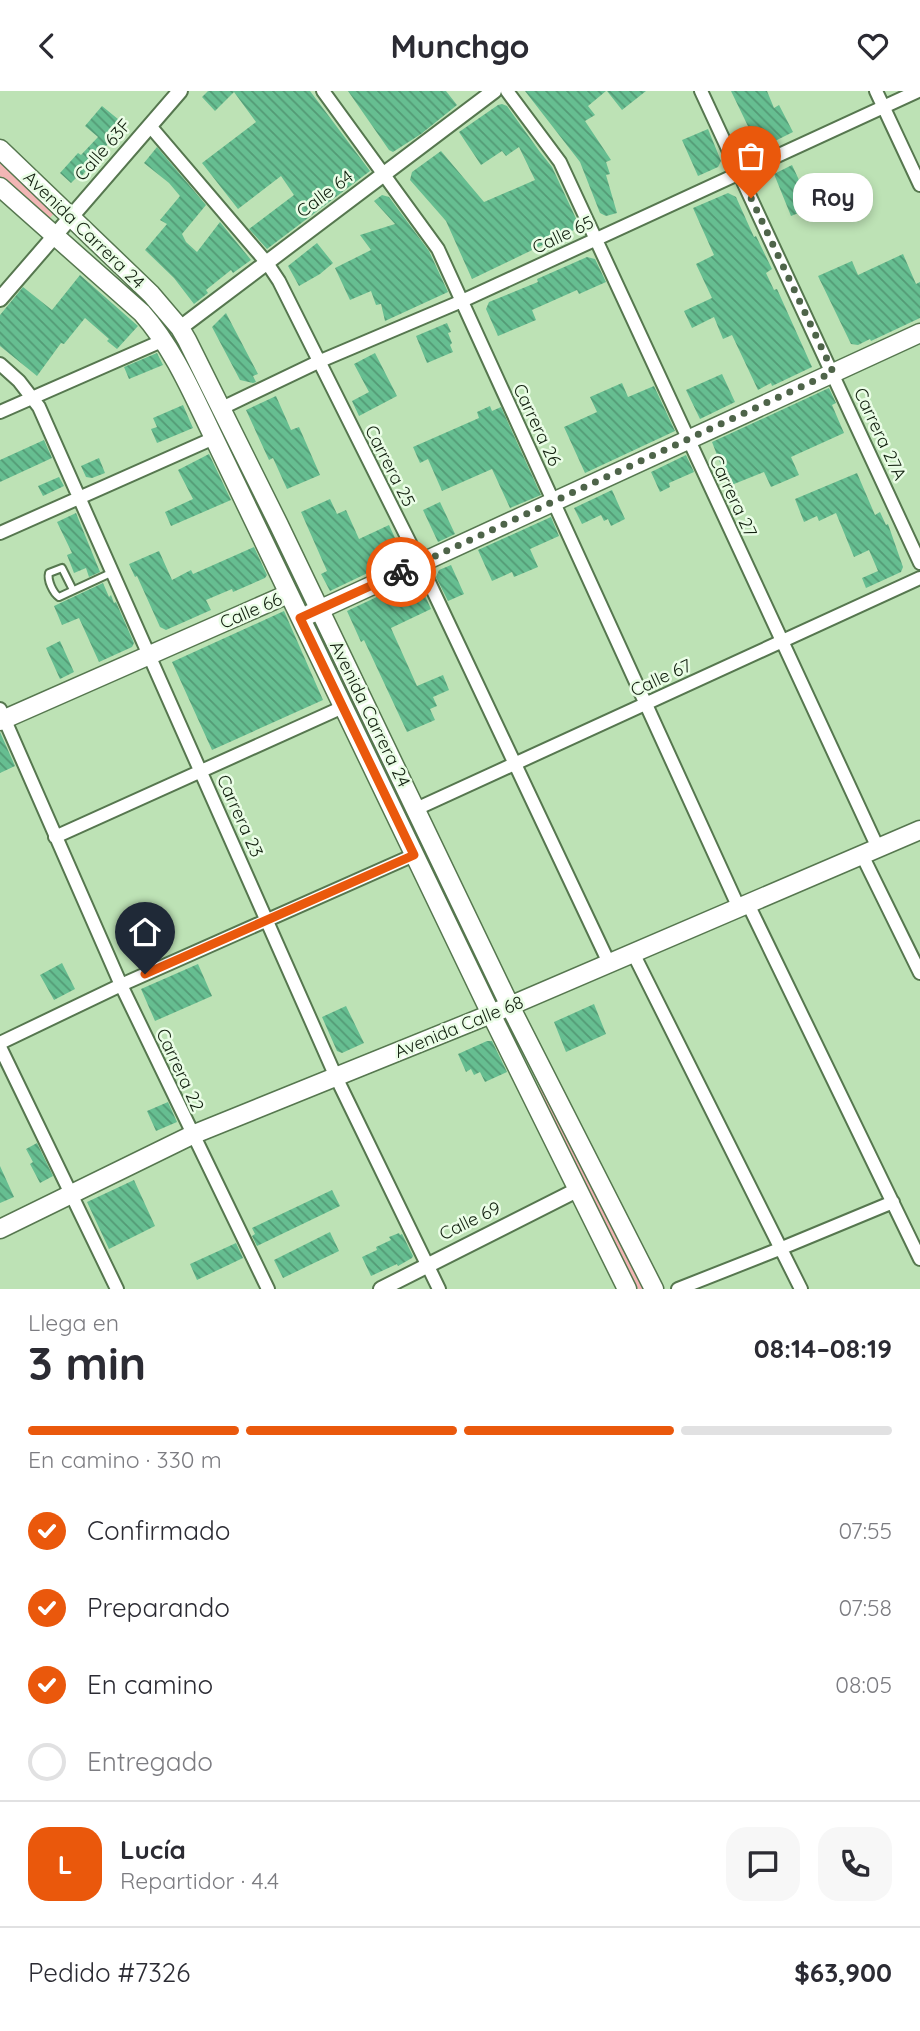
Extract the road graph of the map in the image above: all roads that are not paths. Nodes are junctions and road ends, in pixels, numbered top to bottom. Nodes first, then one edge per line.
1 (180, 91) edge
2 (323, 91) edge
3 (494, 91) edge
4 (507, 91) edge
5 (701, 91) edge
6 (876, 91) edge
7 (918, 91) edge
8 (884, 107) junction
9 (150, 126) junction
10 (0, 149) edge
11 (739, 173) junction
12 (383, 175) junction
13 (920, 185) edge
14 (0, 187) edge
15 (70, 217) junction
16 (54, 235) junction
17 (595, 239) junction
18 (267, 263) junction
19 (0, 299) edge
20 (461, 301) junction
21 (180, 328) junction
22 (920, 333) edge
23 (164, 340) junction
24 (318, 362) junction
25 (0, 364) edge
26 (833, 372) junction
27 (34, 398) junction
28 (222, 408) junction
29 (0, 412) edge
30 (214, 438) junction
31 (687, 439) junction
32 (79, 498) junction
33 (553, 501) junction
34 (0, 533) edge
35 (420, 563) junction
36 (920, 563) edge
37 (113, 572) junction
38 (920, 578) edge
39 (73, 590) junction
40 (288, 594) junction
41 (319, 610) junction
42 (300, 618) junction
43 (781, 642) junction
44 (149, 655) junction
45 (646, 704) junction
46 (343, 707) junction
47 (1, 716) edge
48 (514, 764) junction
49 (201, 771) junction
50 (416, 809) junction
51 (920, 830) edge
52 (55, 837) junction
53 (870, 851) junction
54 (414, 855) junction
55 (743, 906) junction
56 (267, 921) junction
57 (633, 953) junction
58 (609, 963) junction
59 (920, 973) edge
60 (121, 985) junction
61 (510, 1006) junction
62 (491, 1014) junction
63 (0, 1045) edge
64 (336, 1077) junction
65 (192, 1135) junction
66 (578, 1190) junction
67 (72, 1194) junction
68 (893, 1202) junction
69 (0, 1229) edge
70 (782, 1248) junction
71 (920, 1259) edge
72 (426, 1265) junction
73 (625, 1288) edge
74 (117, 1289) edge
75 (268, 1289) edge
76 (381, 1289) edge
77 (439, 1289) edge
78 (654, 1289) edge
79 (678, 1289) edge
80 (801, 1289) edge

1 - 9 street, Calle 63F
2 - 12 street, Carrera 26
3 - 12 street, Calle 64
4 - 17 street, Carrera 27
5 - 11 street, Carrera 27A
6 - 8 street
7 - 8 street, Calle 65
8 - 11 street, Calle 65
8 - 13 street
9 - 15 street, Calle 63F
9 - 18 street, Carrera 25
10 - 15 main road, Avenida Carrera 24
11 - 17 street, Calle 65
11 - 26 street, Carrera 27A
12 - 18 street, Calle 64
12 - 20 street, Carrera 26
14 - 16 main road, Avenida Carrera 24
15 - 16 street, Calle 63F
15 - 21 main road, Avenida Carrera 24
16 - 19 street, Calle 63F
16 - 23 main road, Avenida Carrera 24
17 - 20 street, Calle 65
17 - 31 street, Carrera 27
18 - 21 street, Calle 64
18 - 24 street, Carrera 25
20 - 24 street, Calle 65
20 - 33 street, Carrera 26
21 - 28 main road, Avenida Carrera 24
22 - 26 main road
23 - 27 street
23 - 30 main road, Avenida Carrera 24
24 - 28 street, Calle 65
24 - 35 street, Carrera 25
25 - 27 street, Carrera 23
26 - 31 main road
26 - 36 street, Carrera 27A
27 - 29 street
27 - 32 street, Carrera 23
28 - 41 main road, Avenida Carrera 24
30 - 32 street
30 - 40 main road, Avenida Carrera 24
31 - 33 main road
31 - 43 street, Carrera 27
32 - 34 street
32 - 37 street, Carrera 23
33 - 35 main road
33 - 45 street, Carrera 26
35 - 41 main road
35 - 48 street, Carrera 25
37 - 39 lane
37 - 44 street, Carrera 23
38 - 43 street, Calle 67
39 - 39 lane
40 - 41 main road, Calle 66
40 - 42 main road, Avenida Carrera 24
40 - 44 main road, Calle 66
41 - 42 main road
41 - 50 main road, Avenida Carrera 24
42 - 46 main road, Avenida Carrera 24
43 - 45 street, Calle 67
43 - 53 street, Carrera 27
44 - 47 main road, Calle 66
44 - 49 street, Carrera 23
45 - 48 street, Calle 67
45 - 55 street, Carrera 26
46 - 49 street
46 - 54 main road, Avenida Carrera 24
47 - 52 street, Carrera 22
48 - 50 street, Calle 67
48 - 58 street, Carrera 25
49 - 52 street
49 - 56 street, Carrera 23
50 - 61 main road, Avenida Carrera 24
51 - 53 main road, Avenida Calle 68
52 - 60 street, Carrera 22
53 - 55 main road, Avenida Calle 68
53 - 59 street, Carrera 27
54 - 56 street
54 - 62 main road, Avenida Carrera 24
55 - 57 main road, Avenida Calle 68
55 - 68 street, Carrera 26
56 - 60 street
56 - 64 street, Carrera 23
57 - 58 main road, Avenida Calle 68
57 - 70 street
58 - 61 main road, Avenida Calle 68
60 - 63 street
60 - 65 street, Carrera 22
61 - 62 main road, Avenida Calle 68
61 - 78 main road, Avenida Carrera 24
62 - 64 main road, Avenida Calle 68
62 - 66 main road, Avenida Carrera 24
63 - 67 street
64 - 65 main road, Avenida Calle 68
64 - 72 street, Carrera 23
65 - 67 main road, Avenida Calle 68
65 - 75 street, Carrera 22
66 - 72 street, Calle 69
66 - 73 main road, Avenida Carrera 24
67 - 69 main road, Avenida Calle 68
67 - 74 street
68 - 70 street
68 - 71 street, Carrera 26
70 - 79 street
70 - 80 street
72 - 76 street, Calle 69
72 - 77 street, Carrera 23

